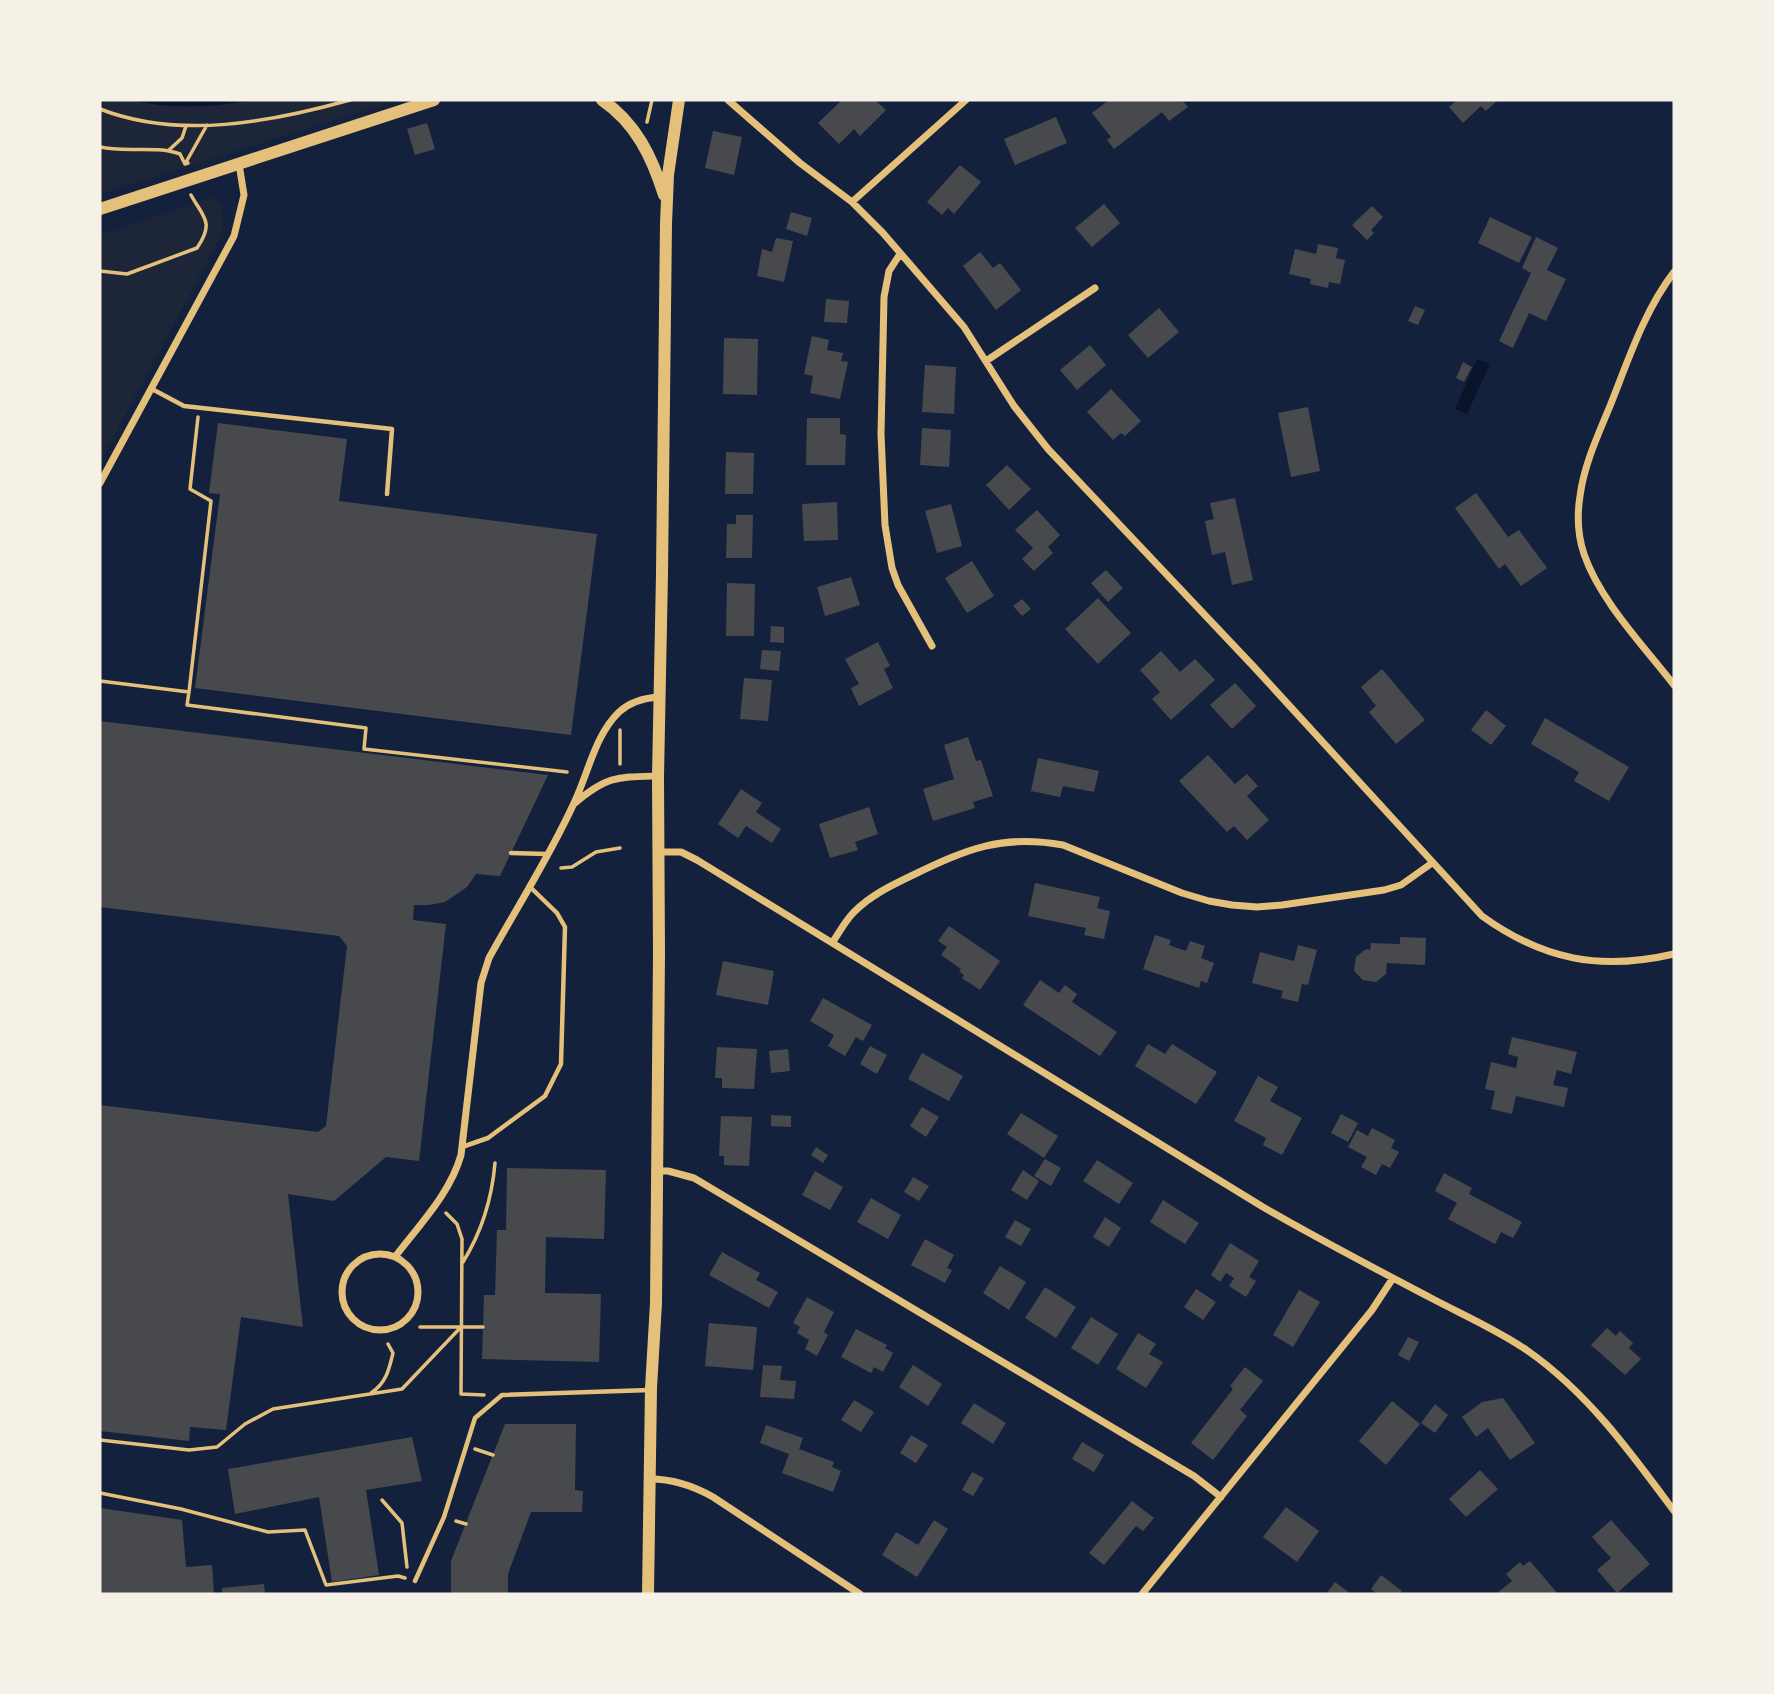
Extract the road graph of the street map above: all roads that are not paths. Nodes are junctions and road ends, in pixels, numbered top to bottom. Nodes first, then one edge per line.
1 (434, 100) edge
2 (602, 100) edge
3 (679, 100) edge
4 (728, 100) edge
5 (966, 100) edge
6 (239, 164) junction
7 (666, 202) junction
8 (852, 202) junction
9 (100, 209) edge
10 (900, 254) junction
11 (1674, 272) edge
12 (1095, 288) dead end
13 (986, 361) junction
14 (152, 389) junction
15 (100, 482) edge
16 (387, 494) dead end
17 (932, 646) dead end
18 (1674, 685) edge
19 (658, 697) junction
20 (657, 776) junction
21 (574, 803) junction
22 (657, 852) junction
23 (511, 853) dead end
24 (547, 854) junction
25 (1432, 863) junction
26 (529, 886) junction
27 (832, 943) junction
28 (1674, 954) edge
29 (461, 1147) junction
30 (657, 1171) junction
31 (396, 1257) junction
32 (1393, 1278) junction
33 (651, 1390) junction
34 (650, 1479) junction
35 (1221, 1497) junction
36 (1674, 1511) edge
37 (415, 1581) dead end
38 (648, 1594) edge
39 (860, 1594) edge
40 (1142, 1594) edge

1 - 6 main road
2 - 7 main road
3 - 7 main road
4 - 8 street
5 - 8 street
6 - 9 main road
6 - 14 street
7 - 19 main road
8 - 10 street
10 - 13 street
10 - 17 street
11 - 18 street
12 - 13 street
13 - 25 street
14 - 15 street
14 - 16 lane
19 - 20 main road
19 - 21 street
20 - 21 street
20 - 22 main road
21 - 24 street
22 - 27 street
22 - 30 main road
23 - 24 lane
24 - 26 street
25 - 27 street
25 - 28 street
26 - 29 street
26 - 29 lane
27 - 32 street
29 - 31 street
30 - 33 main road
30 - 35 street
31 - 31 street
32 - 35 street
32 - 36 street
33 - 34 main road
33 - 37 lane
34 - 38 main road
34 - 39 street
35 - 40 street

